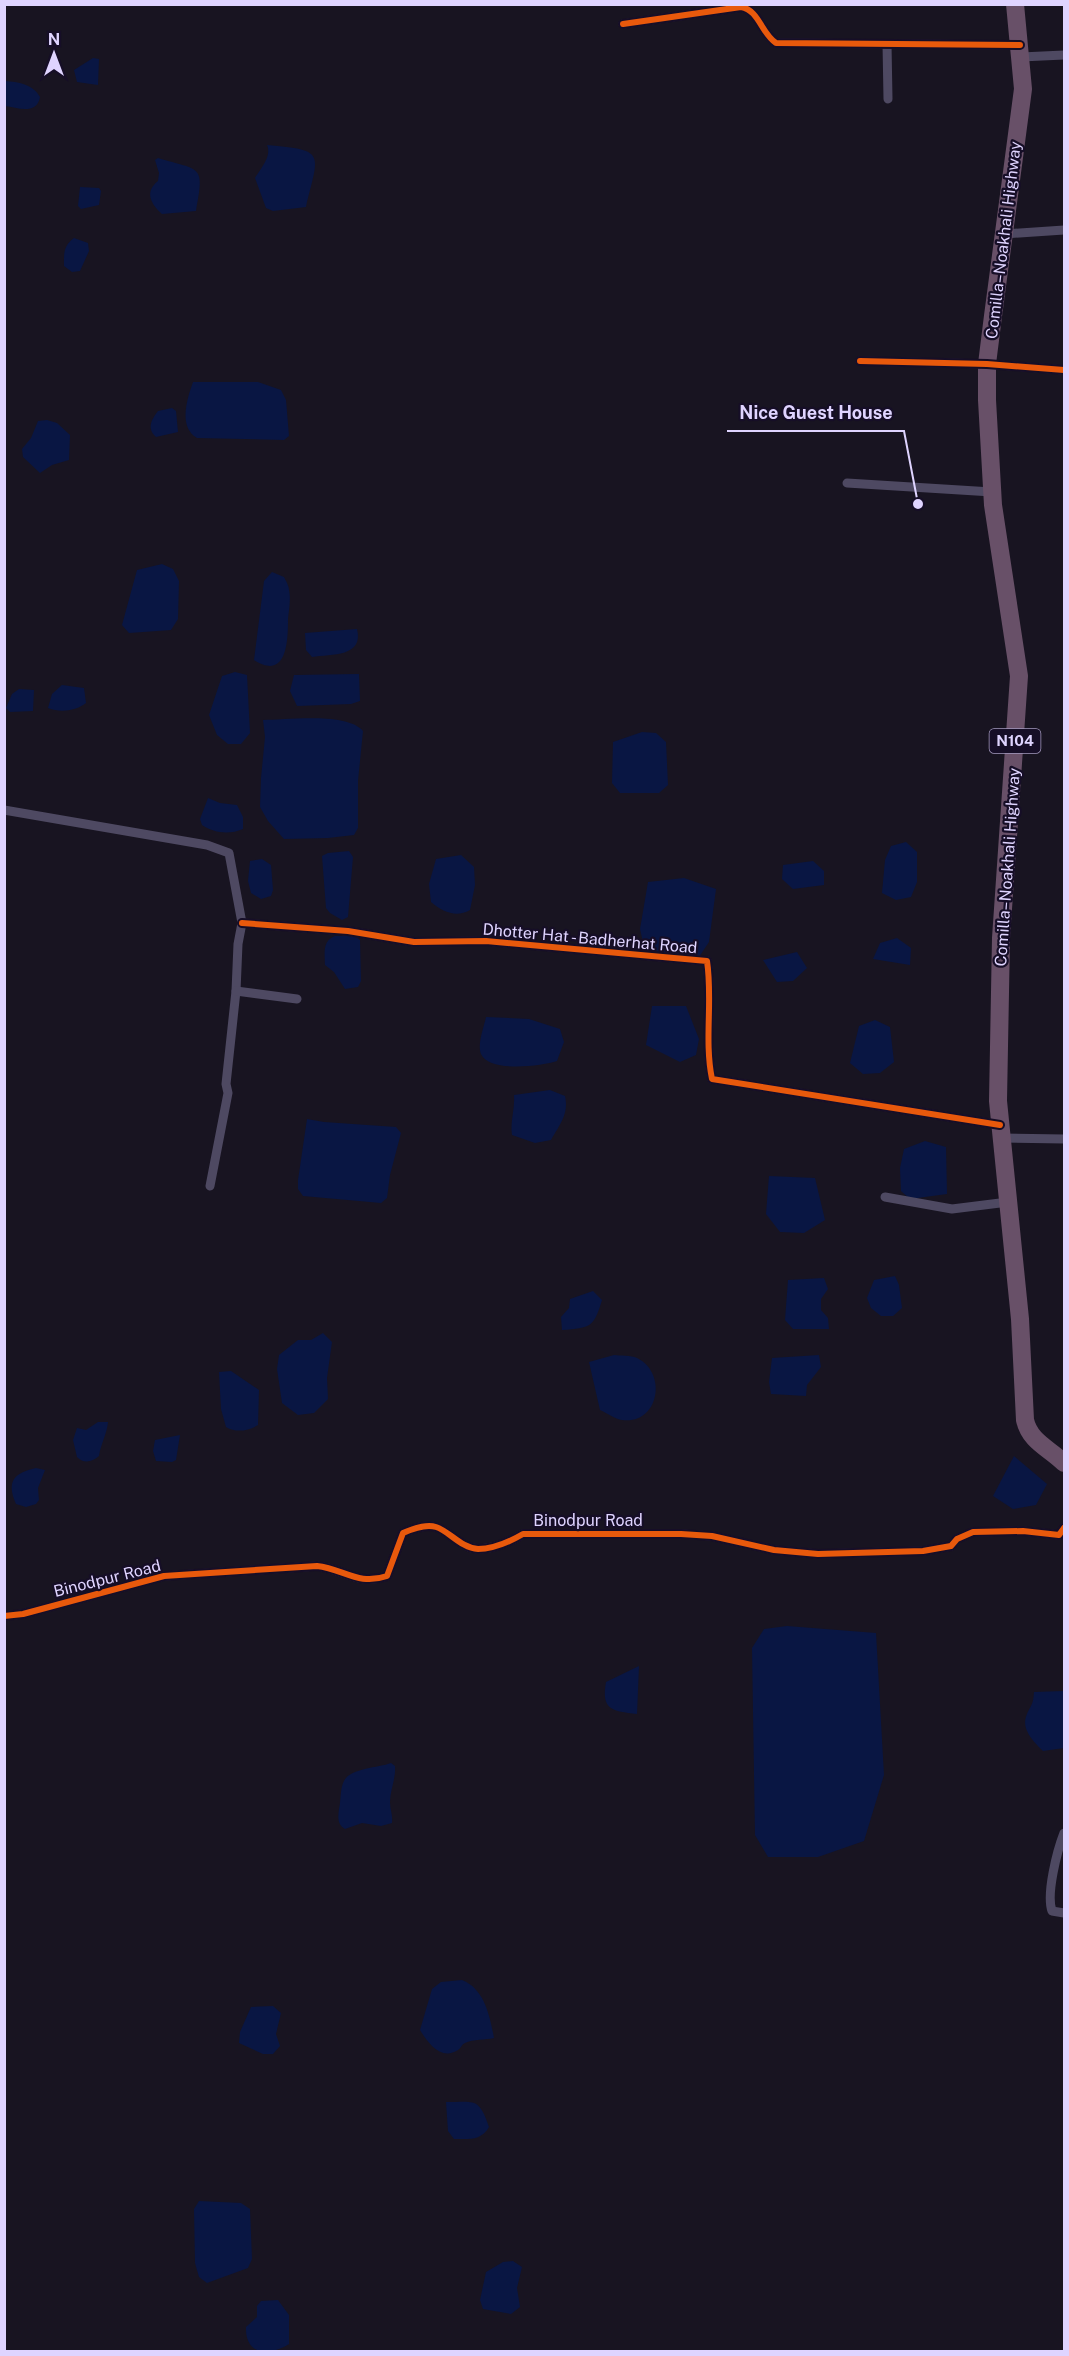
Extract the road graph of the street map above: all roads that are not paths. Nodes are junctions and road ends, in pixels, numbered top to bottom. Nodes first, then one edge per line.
1 (1015, 4) edge
2 (623, 24) dead end
3 (887, 44) junction
4 (1020, 51) junction
5 (1065, 56) edge
6 (888, 99) dead end
7 (1065, 230) edge
8 (1004, 234) junction
9 (860, 362) dead end
10 (987, 364) junction
11 (1065, 370) edge
12 (847, 483) dead end
13 (992, 492) junction
14 (4, 810) edge
15 (242, 923) junction
16 (236, 991) junction
17 (297, 999) dead end
18 (1000, 1131) junction
19 (1065, 1139) edge
20 (210, 1186) dead end
21 (885, 1197) dead end
22 (1008, 1202) junction
23 (1065, 1463) edge
24 (1065, 1528) edge
25 (4, 1616) edge
26 (1065, 1833) edge
27 (1065, 1913) edge

1 - 4 highway, Comilla–Noakhali Highway / N104
2 - 3 street
3 - 4 street
3 - 6 street
4 - 5 street
4 - 8 highway, Comilla–Noakhali Highway / N104
7 - 8 street
8 - 10 highway, Comilla–Noakhali Highway / N104
9 - 10 street
10 - 11 street
10 - 13 highway, Comilla–Noakhali Highway / N104
12 - 13 street
13 - 18 highway, Comilla–Noakhali Highway / N104
14 - 15 street
15 - 16 street
15 - 18 street, Dhotter Hat - Badherhat Road
16 - 17 street
16 - 20 street
18 - 19 street
18 - 22 highway, Comilla–Noakhali Highway / N104
21 - 22 street
22 - 23 highway, Comilla–Noakhali Highway / N104
24 - 25 street, Binodpur Road
26 - 27 street

